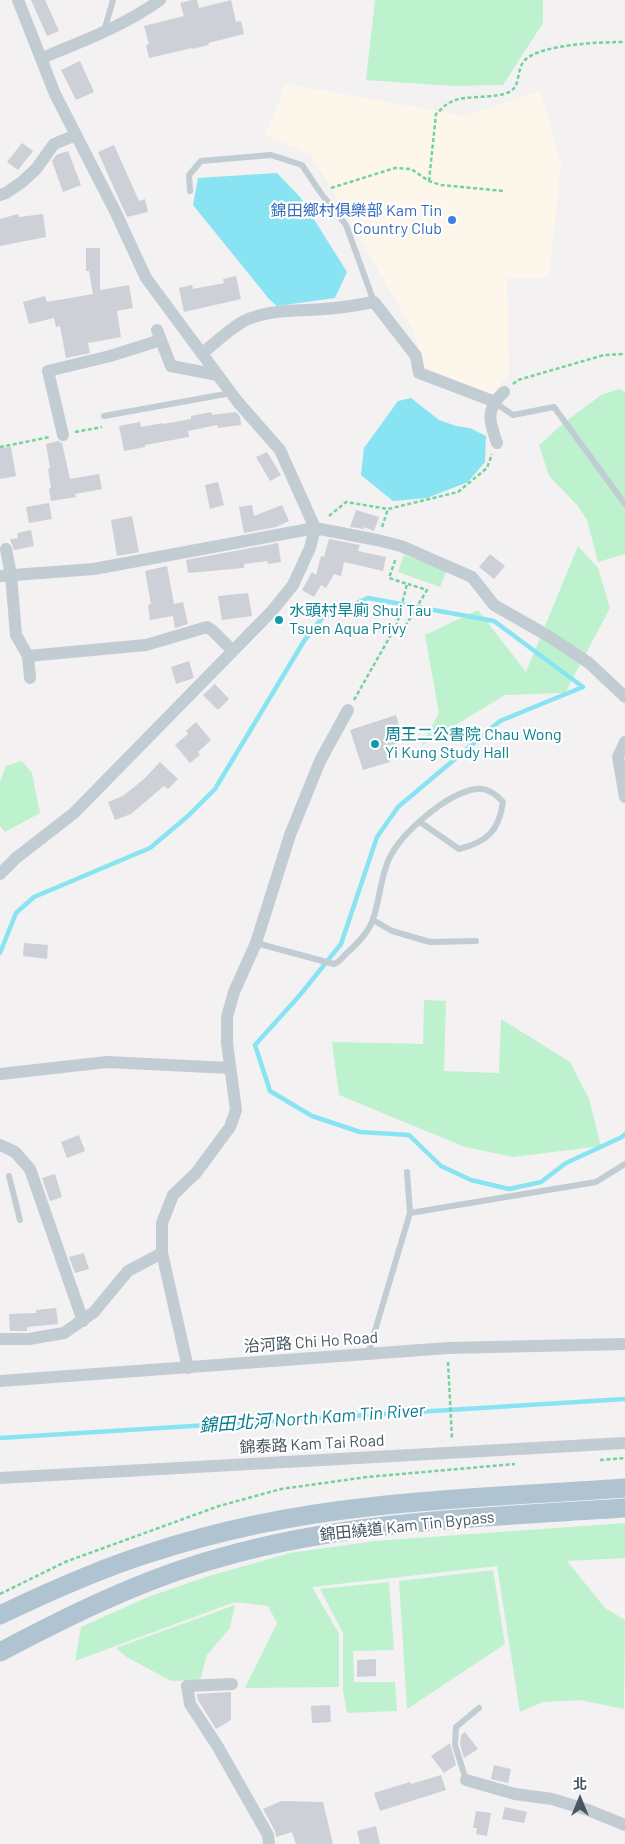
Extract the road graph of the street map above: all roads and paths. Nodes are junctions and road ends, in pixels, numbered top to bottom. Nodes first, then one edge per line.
1 (18, 0) edge
2 (114, 0) edge
3 (160, 0) edge
4 (103, 32) junction
5 (625, 42) edge
6 (42, 58) junction
7 (76, 135) junction
8 (429, 181) junction
9 (190, 191) dead end
10 (504, 191) dead end
11 (320, 192) junction
12 (0, 195) edge
13 (374, 302) junction
14 (202, 354) junction
15 (625, 354) edge
16 (218, 375) junction
17 (504, 392) joint
18 (231, 393) junction
19 (494, 401) junction
20 (104, 416) dead end
21 (63, 435) dead end
22 (497, 443) joint
23 (625, 504) edge
24 (388, 510) junction
25 (315, 528) junction
26 (377, 540) junction
27 (401, 546) junction
28 (6, 548) dead end
29 (6, 576) edge
30 (407, 584) junction
31 (397, 624) junction
32 (233, 651) junction
33 (28, 656) junction
34 (30, 678) dead end
35 (625, 697) edge
36 (348, 710) joint
37 (625, 742) edge
38 (625, 797) edge
39 (420, 822) junction
40 (0, 874) edge
41 (373, 920) junction
42 (476, 941) dead end
43 (256, 943) junction
44 (230, 1068) junction
45 (0, 1074) edge
46 (0, 1145) edge
47 (625, 1164) edge
48 (406, 1172) dead end
49 (9, 1176) dead end
50 (410, 1213) junction
51 (20, 1220) dead end
52 (162, 1253) junction
53 (83, 1320) junction
54 (0, 1339) edge
55 (625, 1344) edge
56 (368, 1354) junction
57 (448, 1365) dead end
58 (188, 1368) junction
59 (0, 1381) edge
60 (625, 1443) edge
61 (452, 1445) dead end
62 (0, 1478) edge
63 (625, 1488) edge
64 (625, 1508) edge
65 (0, 1616) edge
66 (0, 1652) edge
67 (232, 1684) dead end
68 (479, 1708) dead end
69 (466, 1780) joint
70 (625, 1825) edge
71 (270, 1844) edge

1 - 6 street
2 - 4 lane
3 - 4 street
4 - 6 street
5 - 8 path
6 - 7 street
7 - 12 street
7 - 14 street
8 - 10 path
8 - 11 path
9 - 11 lane
11 - 13 lane
13 - 14 street
13 - 19 street
14 - 16 street
15 - 17 path
16 - 18 street
16 - 21 street
17 - 19 street
18 - 20 lane
18 - 25 street
19 - 22 street
19 - 23 lane
22 - 24 path
24 - 25 path
24 - 26 path
25 - 26 street
25 - 29 street
25 - 32 street
26 - 27 street
27 - 30 path
27 - 35 street
28 - 29 street
29 - 33 street
30 - 31 path
30 - 31 path
31 - 36 path
32 - 33 street
32 - 40 street
33 - 34 street
36 - 43 street
37 - 38 street
39 - 39 lane
39 - 41 lane
41 - 42 lane
41 - 43 lane
43 - 44 street
44 - 45 street
44 - 52 street
46 - 53 street
47 - 50 lane
48 - 50 lane
49 - 51 lane
50 - 56 lane
52 - 53 street
52 - 58 street
53 - 54 street
55 - 56 street, 治河路 Chi Ho Road
56 - 58 street, 治河路 Chi Ho Road
57 - 61 path
58 - 59 street, 治河路 Chi Ho Road
60 - 62 street, 錦泰路 Kam Tai Road
63 - 65 main road, 錦田繞道 Kam Tin Bypass
64 - 66 main road, 錦田繞道 Kam Tin Bypass
67 - 71 street
68 - 69 lane
69 - 70 street

